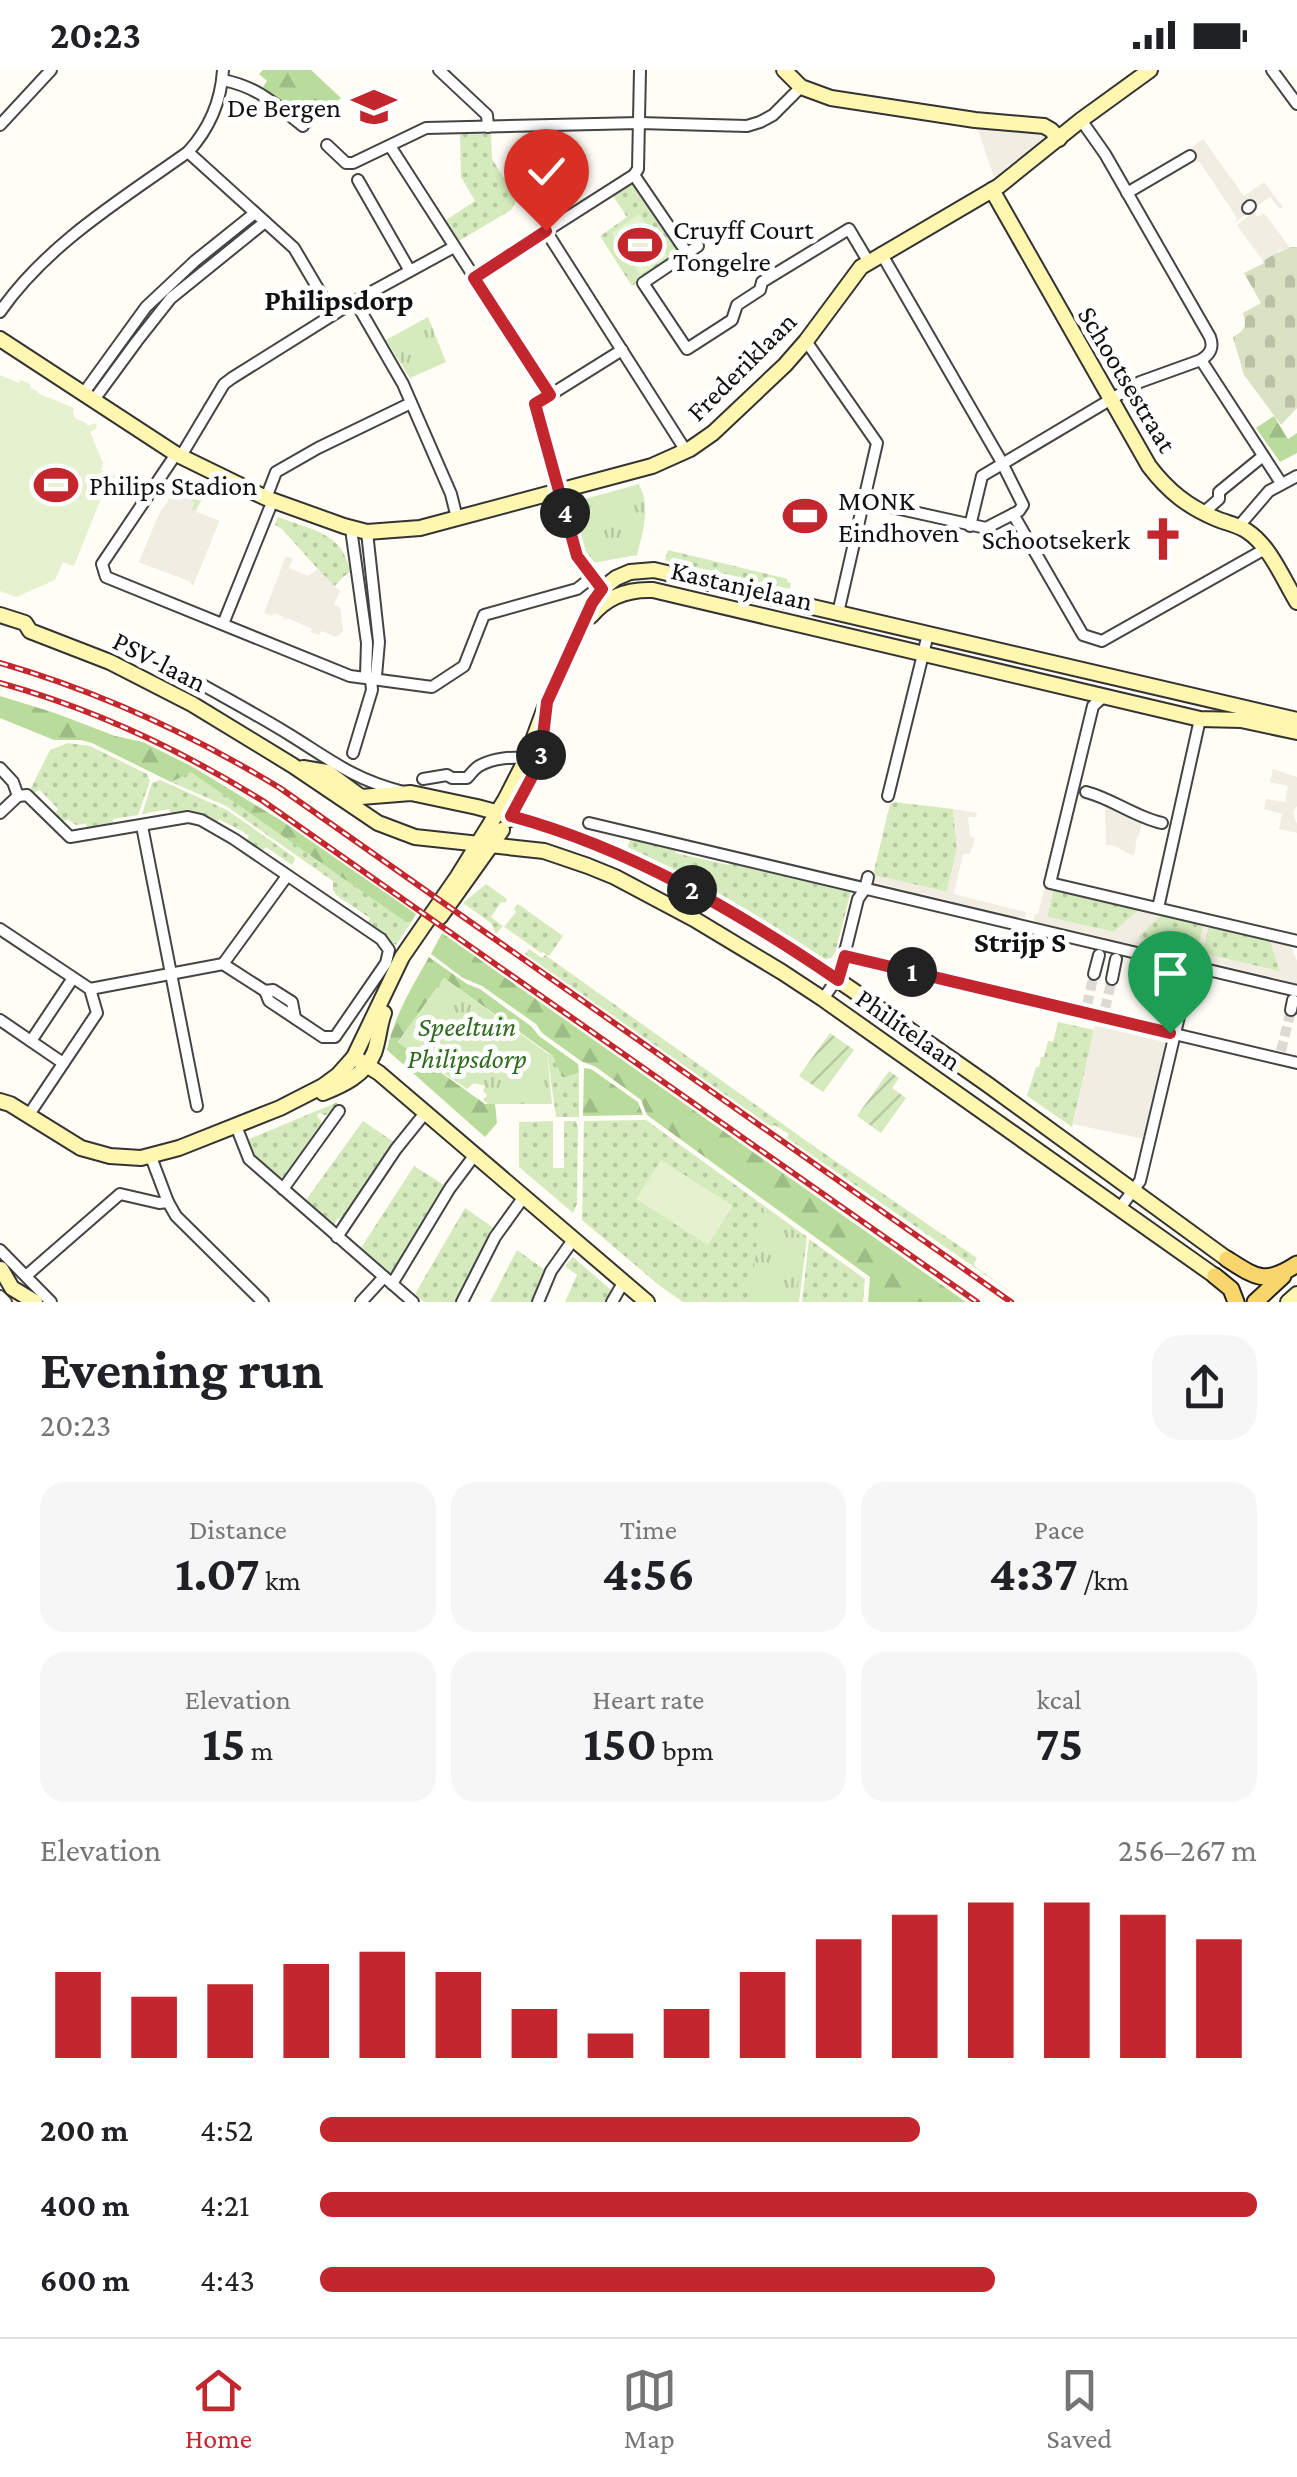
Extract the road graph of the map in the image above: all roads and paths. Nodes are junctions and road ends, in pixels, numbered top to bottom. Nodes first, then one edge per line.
1 (51, 70) edge
2 (439, 70) edge
3 (640, 70) edge
4 (784, 70) edge
5 (1272, 70) edge
6 (1147, 71) edge
7 (223, 75) edge
8 (801, 87) junction
9 (1297, 104) edge
10 (1081, 120) junction
11 (638, 124) junction
12 (0, 125) edge
13 (303, 126) dead end
14 (488, 126) junction
15 (1059, 138) junction
16 (326, 145) dead end
17 (390, 146) junction
18 (188, 152) junction
19 (1190, 156) dead end
20 (634, 175) junction
21 (358, 180) dead end
22 (992, 190) junction
23 (1127, 193) junction
24 (255, 213) junction
25 (264, 222) junction
26 (546, 231) junction
27 (454, 246) junction
28 (698, 246) dead end
29 (686, 253) junction
30 (875, 258) junction
31 (410, 271) junction
32 (474, 278) junction
33 (355, 301) junction
34 (0, 312) edge
35 (333, 314) junction
36 (0, 339) edge
37 (806, 341) junction
38 (622, 350) junction
39 (1201, 360) junction
40 (550, 395) junction
41 (88, 398) junction
42 (1110, 400) junction
43 (412, 403) junction
44 (686, 452) junction
45 (178, 455) junction
46 (1264, 456) junction
47 (1002, 464) junction
48 (1297, 476) edge
49 (1281, 482) junction
50 (558, 491) junction
51 (270, 499) junction
52 (864, 500) junction
53 (1203, 513) junction
54 (1013, 514) junction
55 (457, 518) junction
56 (970, 526) junction
57 (1239, 526) junction
58 (359, 530) junction
59 (1265, 550) junction
60 (601, 589) junction
61 (1297, 602) edge
62 (838, 613) junction
63 (0, 615) edge
64 (223, 624) junction
65 (928, 634) junction
66 (923, 654) junction
67 (371, 679) junction
68 (202, 684) dead end
69 (1104, 696) junction
70 (1200, 719) junction
71 (1297, 720) edge
72 (1297, 732) edge
73 (353, 753) dead end
74 (533, 760) junction
75 (292, 765) junction
76 (0, 768) edge
77 (423, 779) dead end
78 (1086, 792) dead end
79 (411, 793) junction
80 (18, 796) junction
81 (888, 796) dead end
82 (1072, 796) junction
83 (1100, 796) junction
84 (0, 812) edge
85 (1149, 818) junction
86 (588, 823) dead end
87 (1162, 823) dead end
88 (1176, 823) junction
89 (142, 826) junction
90 (494, 831) junction
91 (448, 842) junction
92 (624, 856) junction
93 (461, 872) junction
94 (287, 876) junction
95 (614, 877) junction
96 (866, 883) junction
97 (1158, 908) junction
98 (0, 929) edge
99 (1297, 942) edge
100 (1099, 954) dead end
101 (845, 956) junction
102 (1116, 959) dead end
103 (223, 964) junction
104 (1191, 966) junction
105 (171, 974) junction
106 (1094, 974) tunnel mouth
107 (73, 978) junction
108 (1112, 978) tunnel mouth
109 (838, 980) junction
110 (90, 989) junction
111 (823, 999) junction
112 (1294, 1001) edge
113 (0, 1020) edge
114 (1175, 1034) junction
115 (31, 1042) junction
116 (360, 1061) junction
117 (1297, 1063) edge
118 (63, 1064) junction
119 (0, 1104) edge
120 (197, 1106) dead end
121 (339, 1111) dead end
122 (23, 1113) junction
123 (425, 1114) junction
124 (236, 1126) junction
125 (474, 1156) junction
126 (152, 1157) junction
127 (283, 1188) junction
128 (1133, 1190) junction
129 (523, 1198) junction
130 (168, 1202) junction
131 (1120, 1208) junction
132 (337, 1237) junction
133 (573, 1240) junction
134 (0, 1250) edge
135 (1228, 1258) joint
136 (1297, 1264) edge
137 (0, 1269) edge
138 (27, 1275) junction
139 (1215, 1276) joint
140 (1297, 1276) edge
141 (388, 1280) junction
142 (623, 1283) junction
143 (254, 1293) junction
144 (1297, 1294) edge
145 (0, 1296) edge
146 (34, 1301) edge
147 (6, 1302) edge
148 (51, 1302) edge
149 (244, 1302) edge
150 (264, 1302) edge
151 (362, 1302) edge
152 (412, 1302) edge
153 (462, 1302) edge
154 (538, 1302) edge
155 (612, 1302) edge
156 (647, 1302) edge
157 (1236, 1302) edge
158 (1254, 1302) edge
159 (1268, 1302) edge
160 (1288, 1302) edge

1 - 12 street
2 - 14 street
3 - 11 street
4 - 8 street
5 - 9 street
6 - 10 street, Frederiklaan
7 - 13 street
7 - 18 street
8 - 11 street
8 - 15 street
10 - 15 street, Frederiklaan
10 - 23 street
11 - 14 street
11 - 20 street
14 - 17 street
15 - 22 street, Frederiklaan
16 - 17 street
17 - 27 street
18 - 24 street
18 - 34 street
19 - 23 street
20 - 26 street
20 - 29 street
21 - 31 street
22 - 30 street, Frederiklaan
22 - 42 street, Schootsestraat
23 - 39 street
24 - 25 street
24 - 41 street
25 - 35 street
25 - 41 street
26 - 32 street
26 - 38 street
27 - 31 street
27 - 32 street
28 - 29 street
29 - 30 street
30 - 37 street, Frederiklaan
30 - 47 street
31 - 33 street
32 - 40 street
33 - 35 street
33 - 43 street
35 - 45 street
36 - 41 street, Frederiklaan
37 - 44 street, Frederiklaan
37 - 52 street
38 - 40 street
38 - 44 street
39 - 42 street
39 - 46 street
40 - 50 street
41 - 45 street, Frederiklaan
42 - 47 street
42 - 53 street, Schootsestraat
43 - 51 street
43 - 55 street
44 - 50 street, Frederiklaan
45 - 51 street, Frederiklaan
45 - 64 street
46 - 49 street
46 - 53 street
47 - 54 street
47 - 56 street
48 - 49 street
49 - 57 street
50 - 55 street, Frederiklaan
50 - 60 street
51 - 58 street, Frederiklaan
51 - 64 street
52 - 56 street
52 - 62 street
53 - 57 street, Schootsestraat
54 - 56 street
54 - 59 street
55 - 58 street, Frederiklaan
57 - 59 street, Schootsestraat
58 - 67 street
59 - 61 street, Schootsestraat
60 - 62 street, Kastanjelaan
60 - 66 street, Kastanjelaan
60 - 67 street
60 - 74 street
62 - 65 street, Kastanjelaan
63 - 75 street, PSV-laan
64 - 67 street
65 - 66 street
65 - 71 street, Kastanjelaan
66 - 69 street, Kastanjelaan
66 - 81 street
67 - 73 street
68 - 79 street, PSV-laan
69 - 70 street, Kastanjelaan
69 - 82 street
70 - 72 street, Kastanjelaan
70 - 88 street
74 - 77 street
74 - 90 street
75 - 79 street, PSV-laan
75 - 91 street, PSV-laan
76 - 80 street
78 - 83 street
79 - 90 street, PSV-laan
80 - 84 street
80 - 89 street
82 - 83 street
82 - 97 street
83 - 85 street
85 - 87 street
85 - 88 street
86 - 96 street
88 - 97 street
89 - 94 street
89 - 105 street
90 - 91 street, PSV-laan
90 - 92 street, Philitelaan
90 - 93 street
90 - 95 street, Philitelaan
90 - 116 street
91 - 93 street
92 - 95 street
92 - 109 street, Philitelaan
93 - 116 street
94 - 103 street
94 - 103 street
95 - 111 street, Philitelaan
96 - 101 street
96 - 104 street
97 - 99 street
98 - 107 street
100 - 106 street
101 - 109 street
101 - 114 street
102 - 108 street
103 - 105 street
104 - 112 street
104 - 114 street
105 - 110 street
105 - 120 street
107 - 110 street
107 - 115 street
109 - 111 street
109 - 128 street, Philitelaan
110 - 118 street
111 - 131 street, Philitelaan
113 - 115 street
114 - 117 street
114 - 128 street
115 - 118 street
116 - 123 street
116 - 124 street
118 - 122 street
119 - 122 street
121 - 127 street
122 - 126 street
123 - 125 street
123 - 132 street
124 - 126 street
124 - 127 street
125 - 129 street
125 - 141 street
126 - 130 street
127 - 132 street
128 - 131 street
128 - 135 street, Philitelaan
129 - 133 street
129 - 153 street
130 - 138 street
130 - 143 street
131 - 139 street, Philitelaan
132 - 141 street
133 - 142 street
133 - 154 street
134 - 138 street
135 - 136 main road
136 - 158 main road
137 - 146 street
138 - 148 street
139 - 157 main road
140 - 159 main road
141 - 151 street
141 - 152 street
142 - 155 street
142 - 156 street
143 - 149 street
143 - 150 street
144 - 160 street
145 - 147 street

